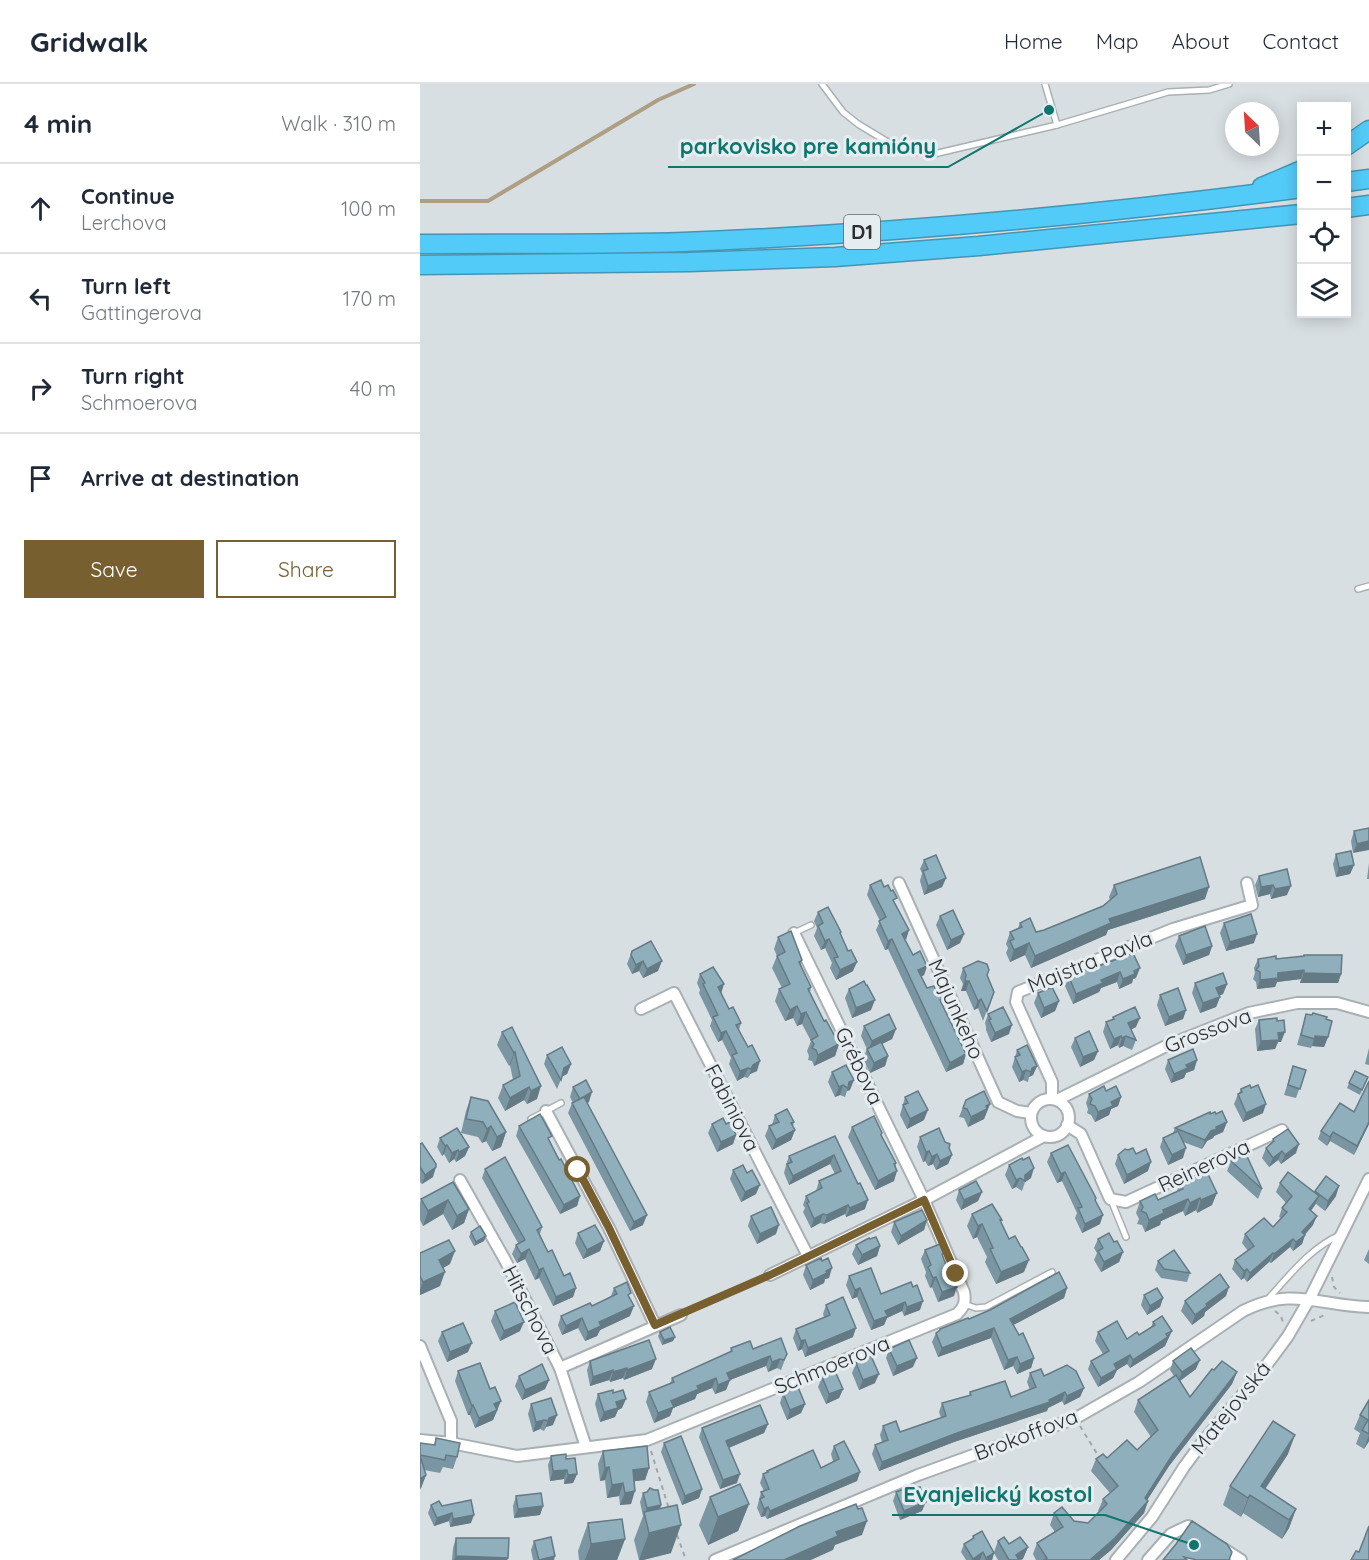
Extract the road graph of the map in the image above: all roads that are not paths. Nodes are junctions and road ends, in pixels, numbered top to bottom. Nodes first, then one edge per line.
1 (822, 84) edge
2 (1045, 84) edge
3 (1163, 84) edge
4 (1228, 84) edge
5 (1168, 92) junction
6 (1057, 125) junction
7 (1369, 130) edge
8 (1351, 143) edge
9 (1297, 172) edge
10 (1369, 179) edge
11 (1351, 181) edge
12 (1297, 189) edge
13 (1245, 195) junction
14 (1369, 205) edge
15 (1351, 207) edge
16 (1297, 214) edge
17 (420, 244) edge
18 (420, 266) edge
19 (1369, 586) edge
20 (1358, 589) dead end
21 (899, 883) dead end
22 (1247, 883) dead end
23 (811, 926) dead end
24 (789, 935) joint
25 (641, 1009) dead end
26 (1369, 1012) edge
27 (1055, 1099) junction
28 (561, 1103) dead end
29 (546, 1111) junction
30 (1031, 1113) junction
31 (531, 1119) edge
32 (1067, 1125) junction
33 (1282, 1130) edge
34 (1044, 1136) junction
35 (1369, 1179) edge
36 (460, 1180) dead end
37 (1110, 1199) junction
38 (924, 1200) junction
39 (1342, 1234) junction
40 (1125, 1237) dead end
41 (808, 1256) junction
42 (1052, 1272) dead end
43 (770, 1275) road end
44 (1310, 1298) junction
45 (1266, 1300) junction
46 (964, 1304) junction
47 (1369, 1306) edge
48 (681, 1315) road end
49 (655, 1325) junction
50 (420, 1346) edge
51 (560, 1368) junction
52 (420, 1440) edge
53 (451, 1443) junction
54 (586, 1447) junction
55 (715, 1560) edge
56 (1116, 1560) edge
57 (1148, 1560) edge
58 (1241, 1560) edge

1 - 6 lane
2 - 6 lane
3 - 5 lane
4 - 5 lane
5 - 6 lane
7 - 8 highway
9 - 13 highway
10 - 11 highway
12 - 13 highway, D1
13 - 17 highway, D1
14 - 15 highway
16 - 18 highway, D1
19 - 20 lane
21 - 30 street, Majunkeho
22 - 27 street, Majstra Pavla
23 - 24 lane
24 - 38 street, Grébova
25 - 41 street, Fabiniova
26 - 27 street, Grossova
27 - 30 street
27 - 32 street
28 - 29 lane
29 - 31 lane
29 - 49 street
30 - 34 street
32 - 34 street
32 - 37 street
33 - 37 street, Reinerova
34 - 38 street
35 - 39 street, Matejovská
36 - 51 street, Hitschova
37 - 40 lane
38 - 41 street
38 - 46 street
39 - 44 street, Matejovská
39 - 45 lane, Brokoffova
41 - 43 street
42 - 46 lane
44 - 45 street
44 - 47 street
44 - 56 street, Matejovská
45 - 55 street, Brokoffova
46 - 54 street, Schmoerova
48 - 49 street
49 - 51 street
50 - 53 street
51 - 54 street, Hitschova
52 - 53 street, Schmoerova
53 - 54 street, Schmoerova
57 - 58 street

